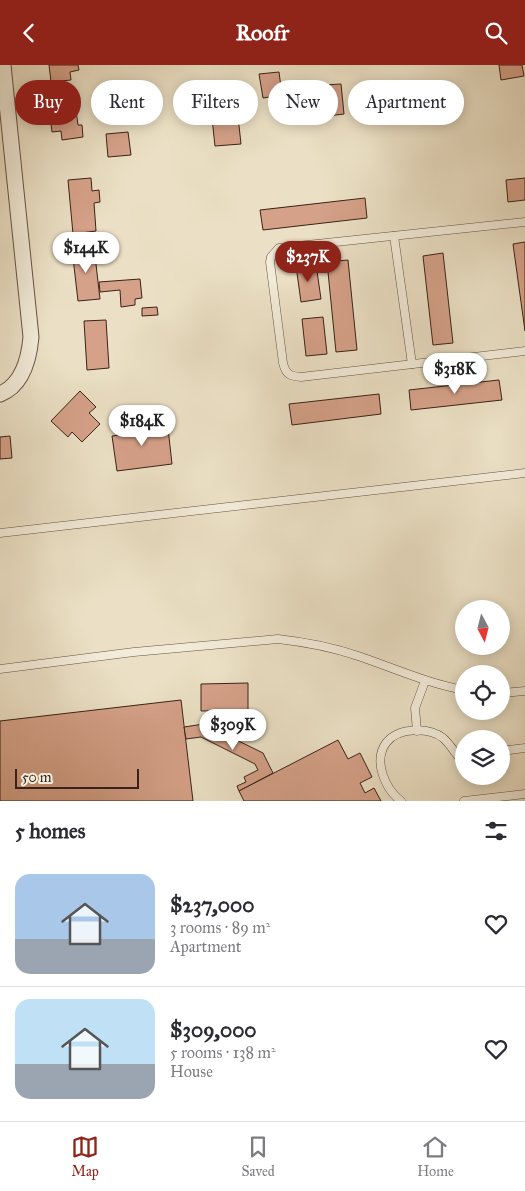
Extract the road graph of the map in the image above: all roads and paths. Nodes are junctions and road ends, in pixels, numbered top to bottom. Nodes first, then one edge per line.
1 (4, 65) edge
2 (525, 222) edge
3 (394, 236) junction
4 (525, 351) edge
5 (412, 364) junction
6 (0, 394) edge
7 (525, 473) edge
8 (0, 533) edge
9 (0, 669) edge
10 (425, 681) junction
11 (455, 688) edge
12 (525, 691) edge
13 (510, 692) edge
14 (417, 731) junction
15 (525, 748) edge
16 (510, 750) edge
17 (455, 752) edge
18 (525, 793) edge
19 (401, 801) edge
20 (464, 801) edge

1 - 6 street
2 - 3 lane
3 - 5 lane
3 - 5 lane
4 - 5 lane
7 - 8 lane
9 - 10 lane
10 - 11 lane
10 - 14 lane
12 - 13 lane
14 - 17 lane
14 - 19 lane
15 - 16 lane
18 - 20 lane

